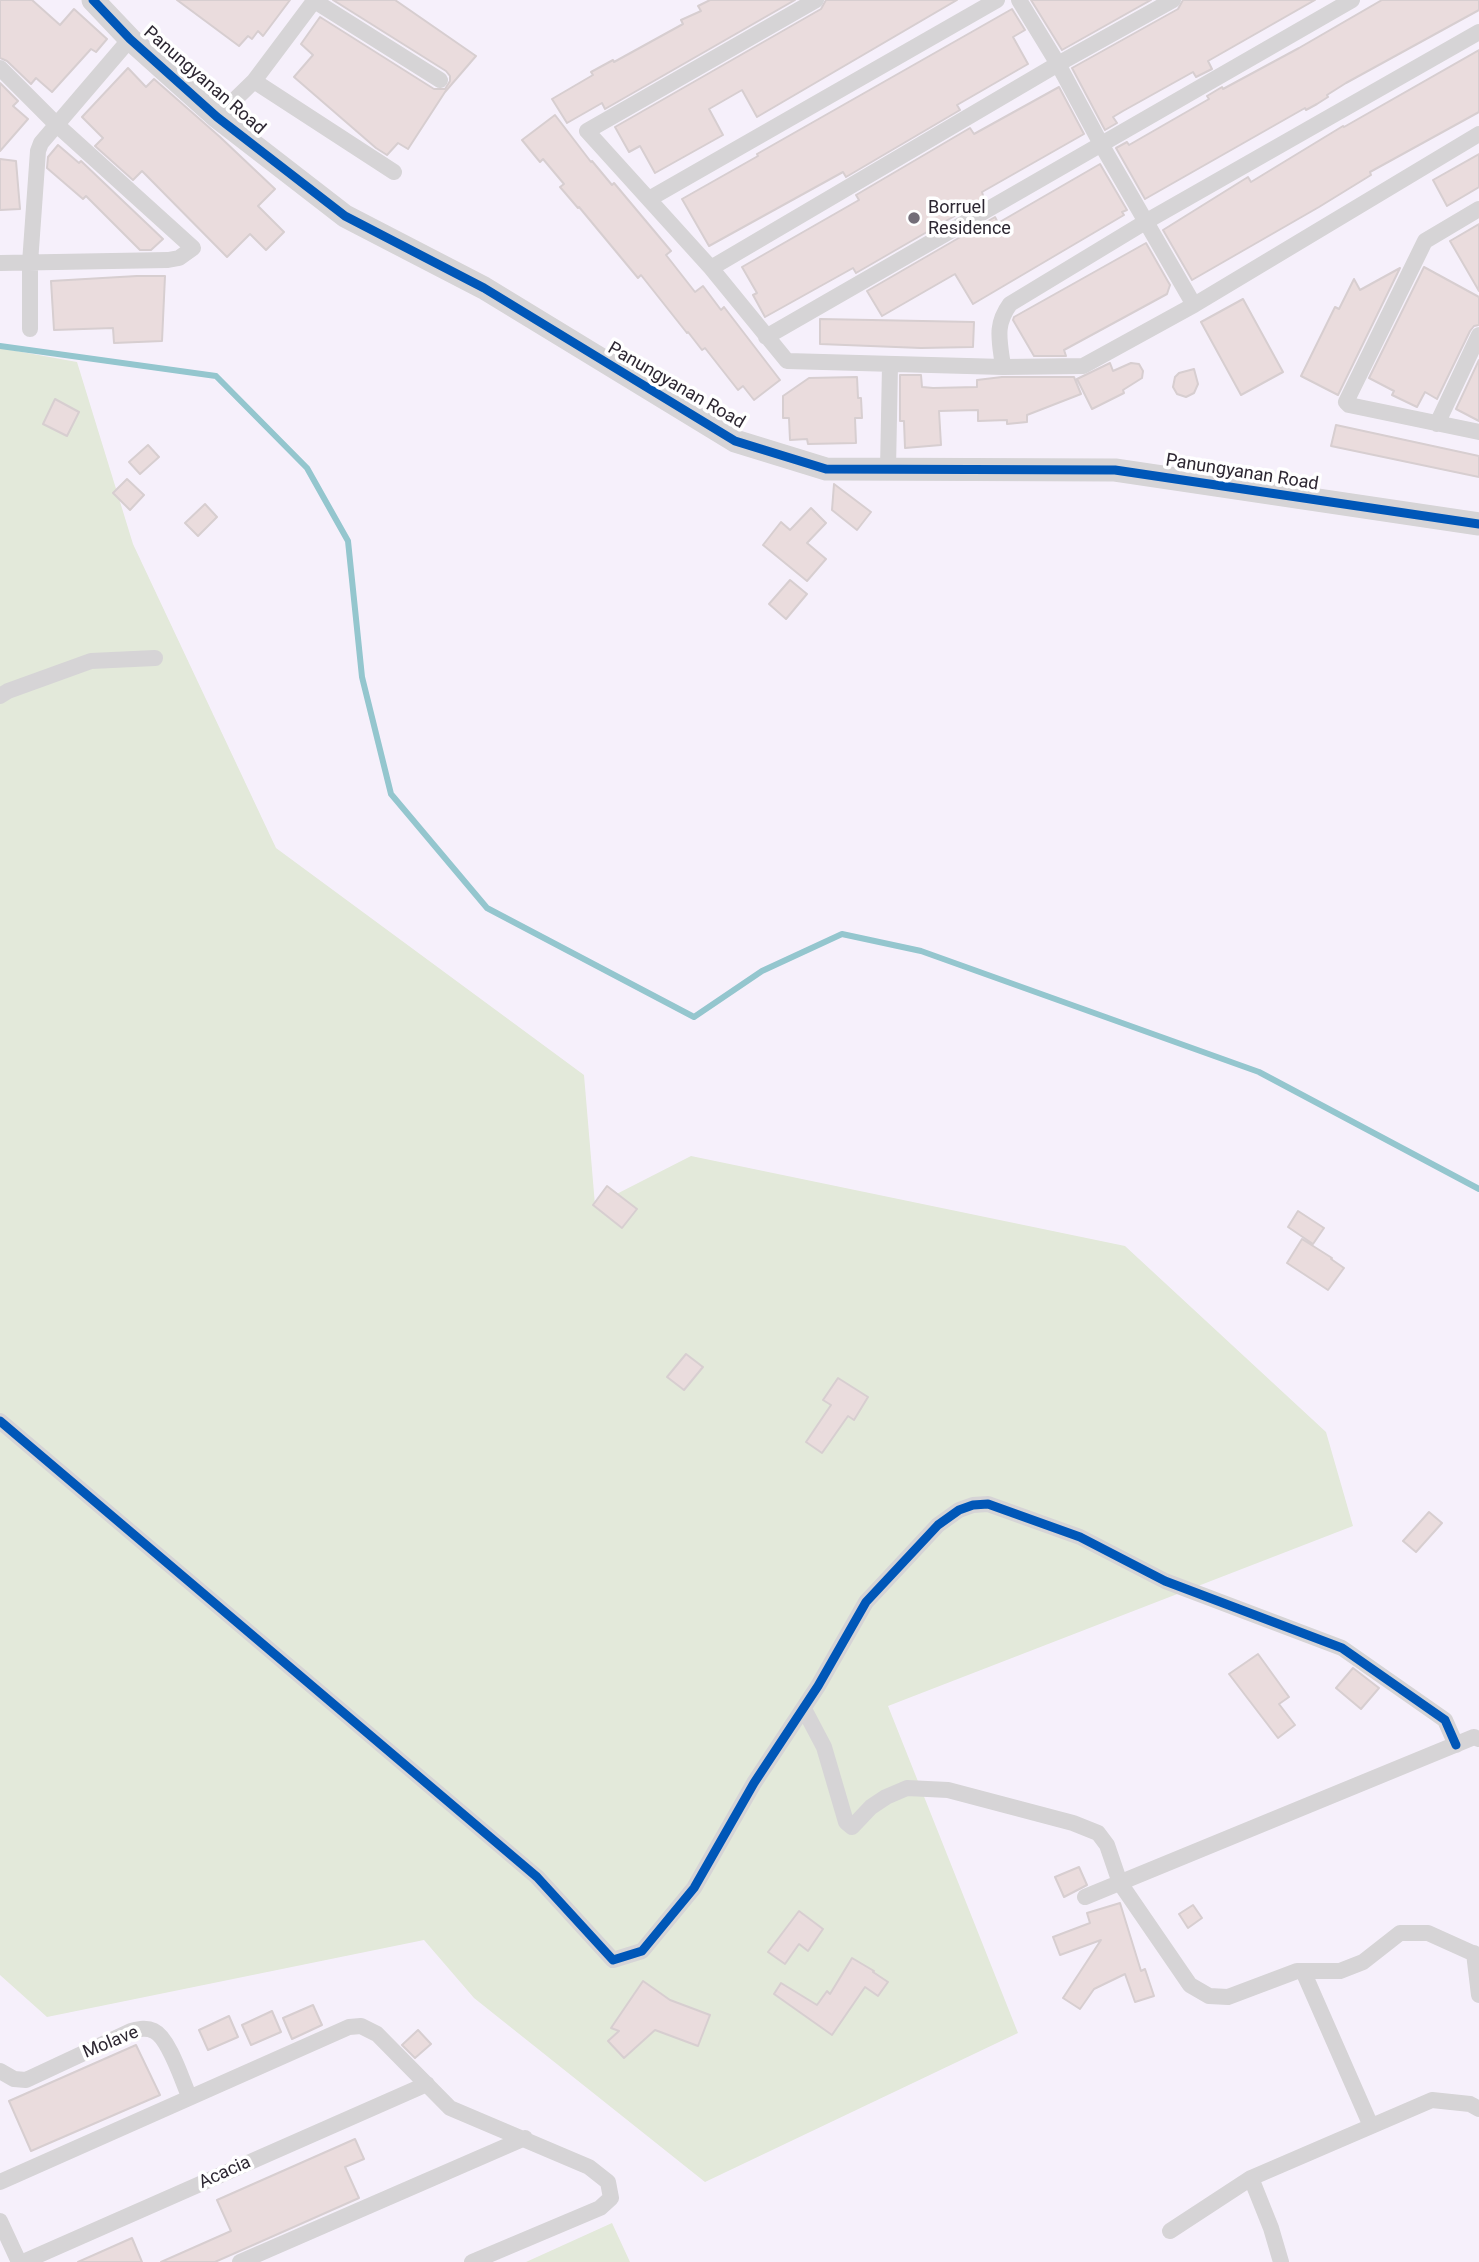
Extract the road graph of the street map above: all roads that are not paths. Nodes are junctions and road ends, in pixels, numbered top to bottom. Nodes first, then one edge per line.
1 (93, 0) edge
2 (313, 0) edge
3 (816, 0) edge
4 (997, 0) edge
5 (1019, 0) edge
6 (1173, 0) edge
7 (1352, 0) edge
8 (1479, 32) edge
9 (130, 39) junction
10 (1058, 64) junction
11 (0, 68) edge
12 (440, 80) dead end
13 (254, 81) junction
14 (217, 117) junction
15 (57, 125) junction
16 (1479, 134) edge
17 (1101, 144) junction
18 (394, 172) dead end
19 (649, 199) junction
20 (1479, 209) edge
21 (1146, 221) junction
22 (0, 263) edge
23 (30, 263) junction
24 (711, 268) junction
25 (1194, 305) junction
26 (30, 329) dead end
27 (1479, 335) edge
28 (766, 337) junction
29 (890, 365) junction
30 (1003, 367) junction
31 (1437, 425) junction
32 (1479, 432) edge
33 (888, 469) junction
34 (1479, 524) edge
35 (155, 658) dead end
36 (0, 696) edge
37 (0, 1421) edge
38 (804, 1709) junction
39 (1479, 1739) edge
40 (1456, 1745) junction
41 (1120, 1883) junction
42 (1085, 1897) dead end
43 (1476, 1954) edge
44 (1303, 1971) junction
45 (1479, 1996) edge
46 (0, 2071) edge
47 (427, 2084) junction
48 (189, 2096) junction
49 (1479, 2109) edge
50 (1371, 2126) junction
51 (525, 2138) junction
52 (1251, 2178) junction
53 (0, 2182) edge
54 (0, 2221) edge
55 (1170, 2231) dead end
56 (21, 2262) edge
57 (240, 2262) edge
58 (472, 2262) edge
59 (1281, 2262) edge

1 - 9 street, Panungyanan Road
2 - 12 street
2 - 13 street
3 - 19 street
4 - 19 street
5 - 10 street
6 - 10 street
7 - 17 street
8 - 21 street
9 - 14 street, Panungyanan Road
9 - 15 street
10 - 17 street
10 - 24 street
11 - 15 street
13 - 14 street
13 - 18 street
14 - 33 street, Panungyanan Road
15 - 23 street
15 - 23 street
16 - 25 street
17 - 21 street
17 - 28 street
19 - 24 street
20 - 31 street
21 - 25 street
21 - 30 street
22 - 23 street
23 - 26 street
24 - 28 street
25 - 30 street
27 - 31 street
28 - 29 street
29 - 30 street
29 - 33 street
31 - 32 street
33 - 34 street, Panungyanan Road
35 - 36 street
37 - 38 street
38 - 40 street
38 - 41 street
39 - 40 street
40 - 41 street
41 - 42 street
41 - 44 street
43 - 44 street
43 - 45 street
44 - 50 street
46 - 48 street, Molave
47 - 48 street
47 - 51 street
47 - 56 street, Acacia
48 - 53 street
49 - 50 street
50 - 52 street
51 - 57 street
51 - 58 street
52 - 55 street
52 - 59 street
54 - 56 street

